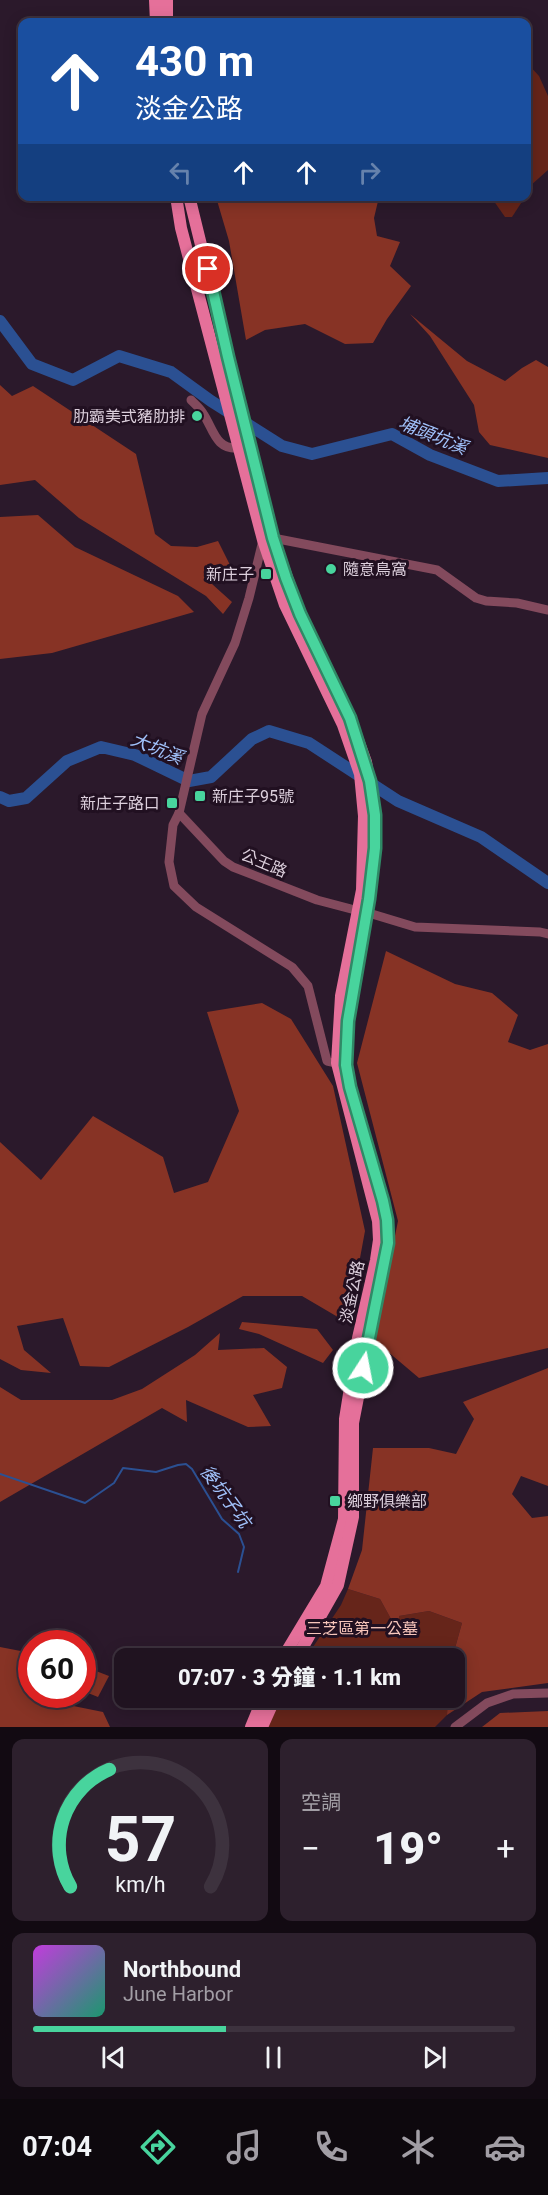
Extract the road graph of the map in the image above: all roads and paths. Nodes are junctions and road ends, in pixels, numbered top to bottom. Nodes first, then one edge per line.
1 (155, 0) edge
2 (167, 0) edge
3 (156, 18) edge
4 (167, 18) edge
5 (177, 201) edge
6 (190, 201) edge
7 (191, 400) dead end
8 (238, 443) junction
9 (268, 539) junction
10 (548, 610) edge
11 (179, 813) junction
12 (354, 910) dead end
13 (364, 920) junction
14 (548, 934) edge
15 (342, 1064) junction
16 (315, 1615) junction
17 (290, 1648) edge
18 (301, 1648) edge
19 (548, 1694) edge
20 (258, 1708) edge
21 (270, 1708) edge
22 (251, 1727) edge
23 (262, 1727) edge
24 (455, 1727) edge

1 - 3 main road
2 - 4 main road
5 - 8 main road
6 - 9 main road
7 - 8 street
8 - 9 main road
9 - 10 street
9 - 11 street
9 - 13 main road, 淡金公路
11 - 12 street, 公王路
11 - 15 street
13 - 14 street
13 - 15 main road, 淡金公路
15 - 16 main road, 淡金公路
16 - 17 main road, 淡金公路
16 - 18 main road, 淡金公路
19 - 24 street
20 - 22 main road
21 - 23 main road

